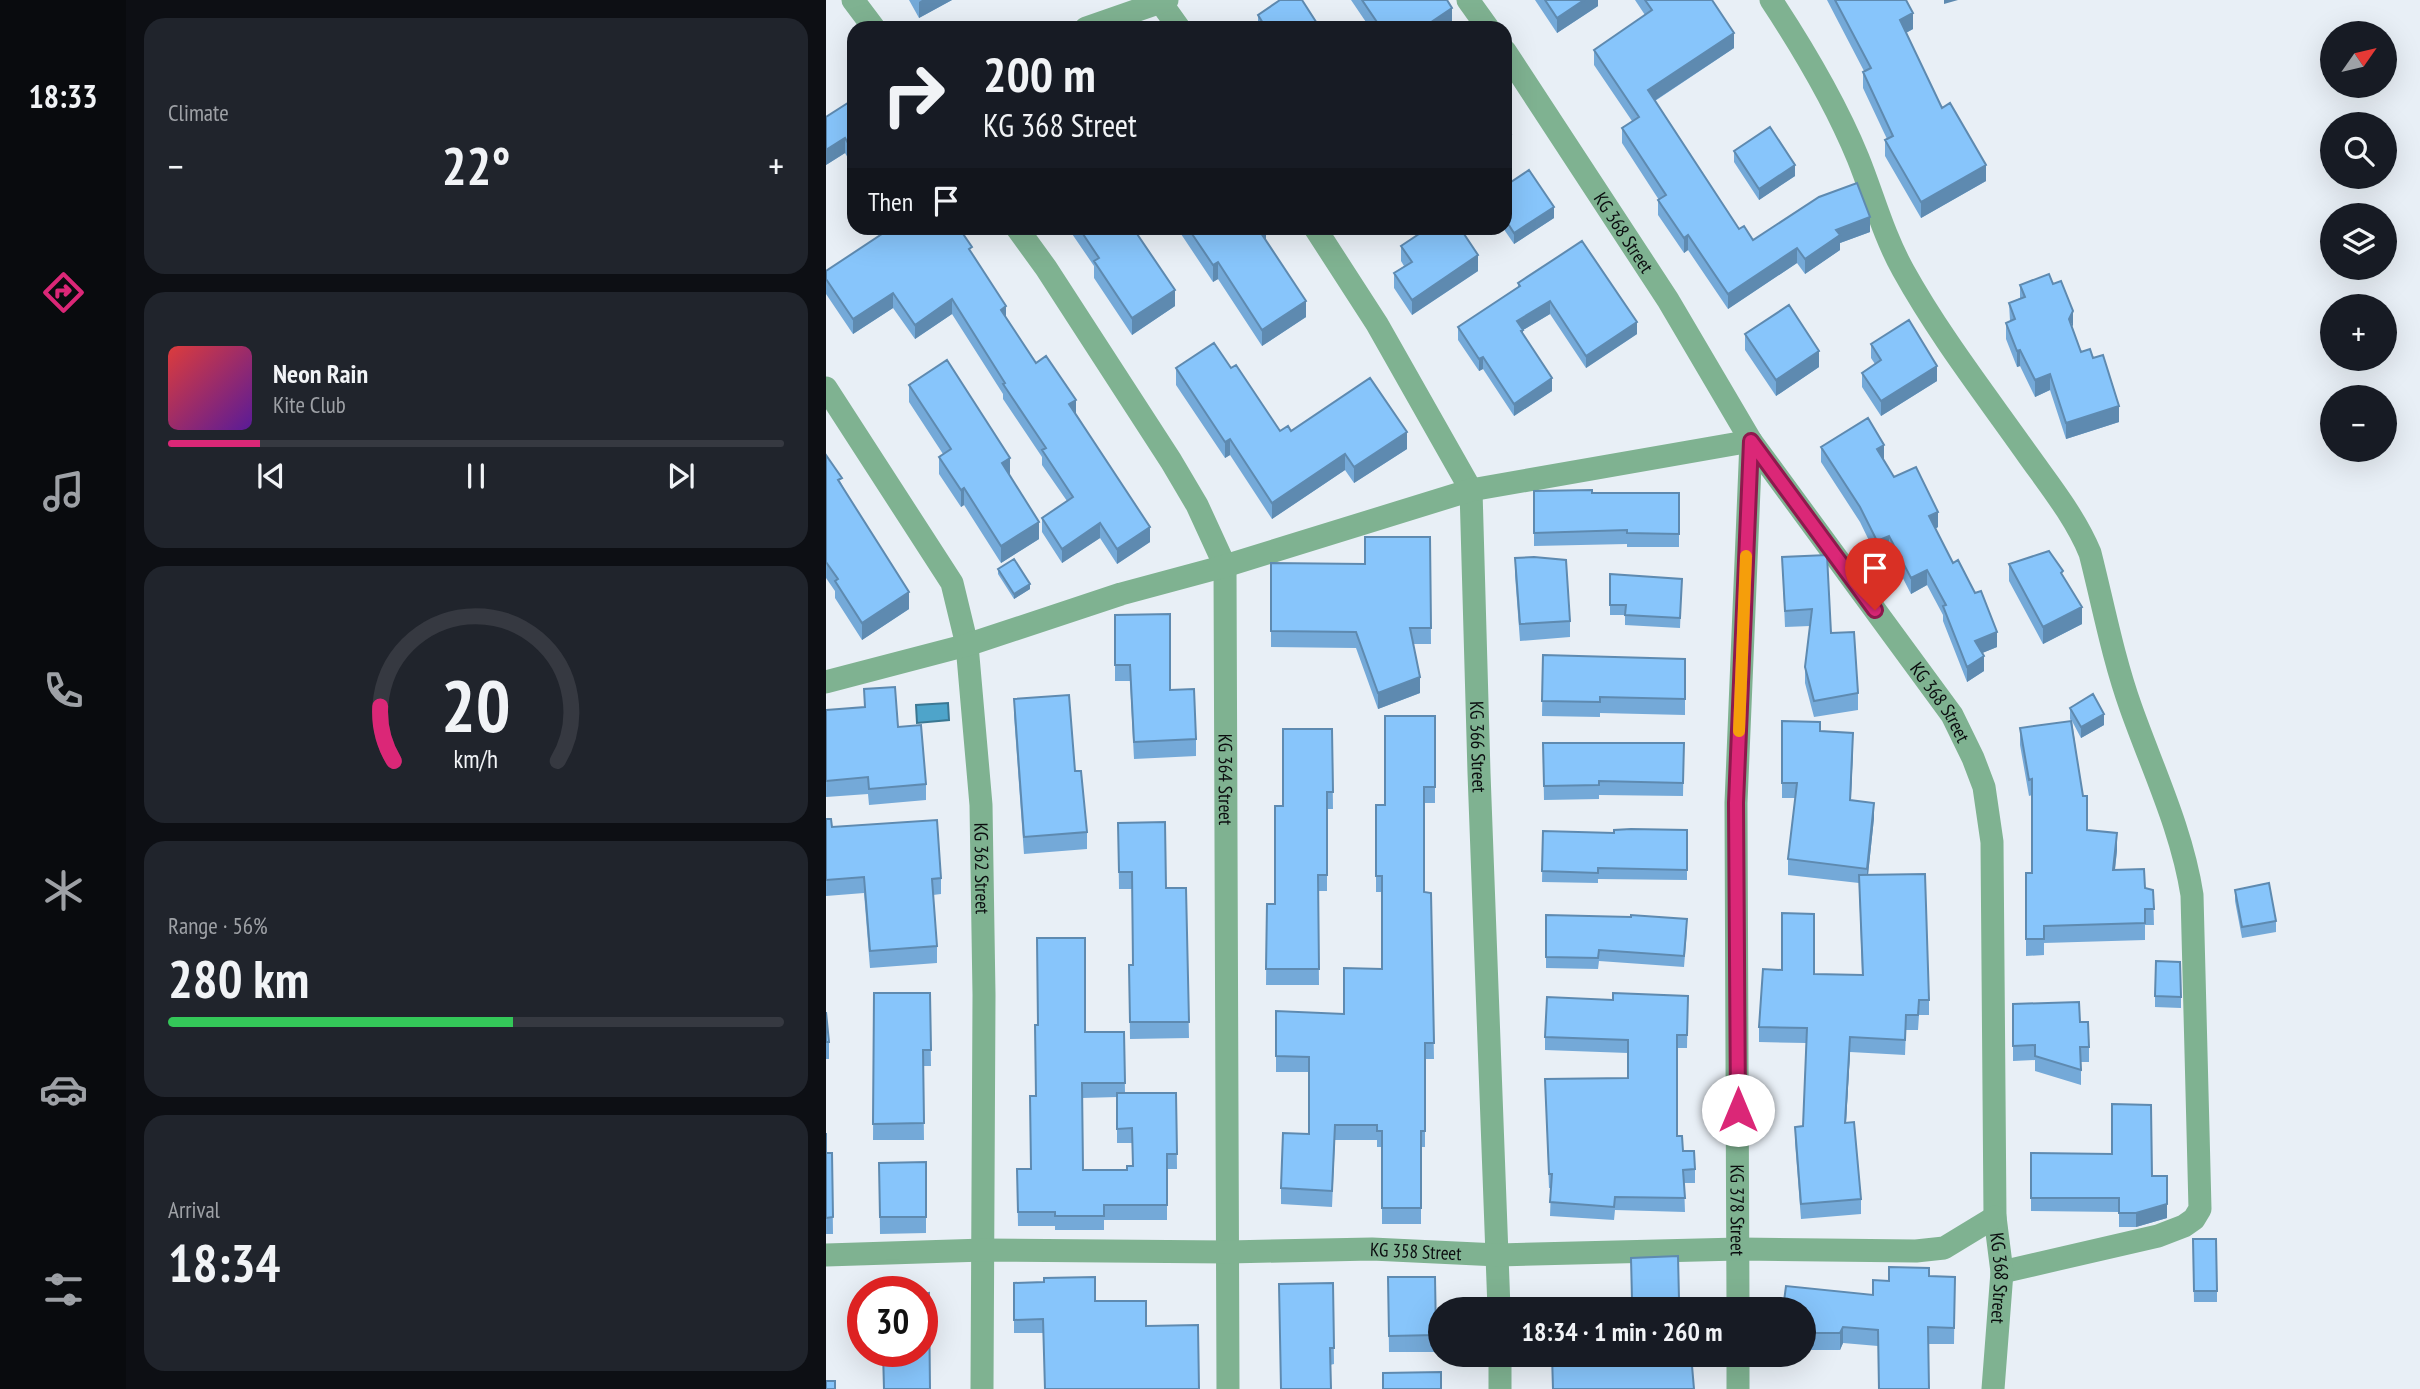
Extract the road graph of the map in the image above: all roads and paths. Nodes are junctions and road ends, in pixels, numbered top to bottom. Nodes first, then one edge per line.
1 (853, 0) edge
2 (1468, 0) edge
3 (1771, 0) edge
4 (1163, 1) edge
5 (869, 21) edge
6 (1106, 21) edge
7 (1175, 21) edge
8 (1483, 21) edge
9 (1512, 62) edge
10 (1022, 235) edge
11 (1320, 235) edge
12 (826, 388) edge
13 (1751, 441) junction
14 (1471, 490) junction
15 (1225, 566) junction
16 (967, 645) junction
17 (826, 682) edge
18 (1995, 1217) junction
19 (1739, 1249) junction
20 (984, 1250) junction
21 (1228, 1252) junction
22 (826, 1255) edge
23 (1498, 1255) junction
24 (2002, 1272) junction
25 (1499, 1297) edge
26 (1738, 1297) edge
27 (1500, 1367) edge
28 (1738, 1367) edge
29 (982, 1389) edge
30 (1228, 1389) edge
31 (1500, 1389) edge
32 (1738, 1389) edge
33 (1993, 1389) edge

1 - 5 street
2 - 8 street
3 - 24 street
4 - 6 street
4 - 7 street
9 - 13 street, KG 368 Street
10 - 15 street, KG 364 Street
11 - 14 street, KG 366 Street
12 - 16 street, KG 362 Street
13 - 14 street
13 - 18 street, KG 368 Street
13 - 19 street, KG 378 Street
14 - 15 street
14 - 23 street, KG 366 Street
15 - 16 street
15 - 21 street, KG 364 Street
16 - 17 street
16 - 20 street, KG 362 Street
18 - 19 street, KG 358 Street
18 - 24 street, KG 368 Street
19 - 23 street, KG 358 Street
19 - 26 street, KG 378 Street
20 - 21 street, KG 358 Street
20 - 22 street, KG 358 Street
20 - 29 street, KG 362 Street
21 - 23 street, KG 358 Street
21 - 30 street, KG 364 Street
23 - 25 street, KG 366 Street
24 - 33 street, KG 368 Street
27 - 31 street
28 - 32 street

